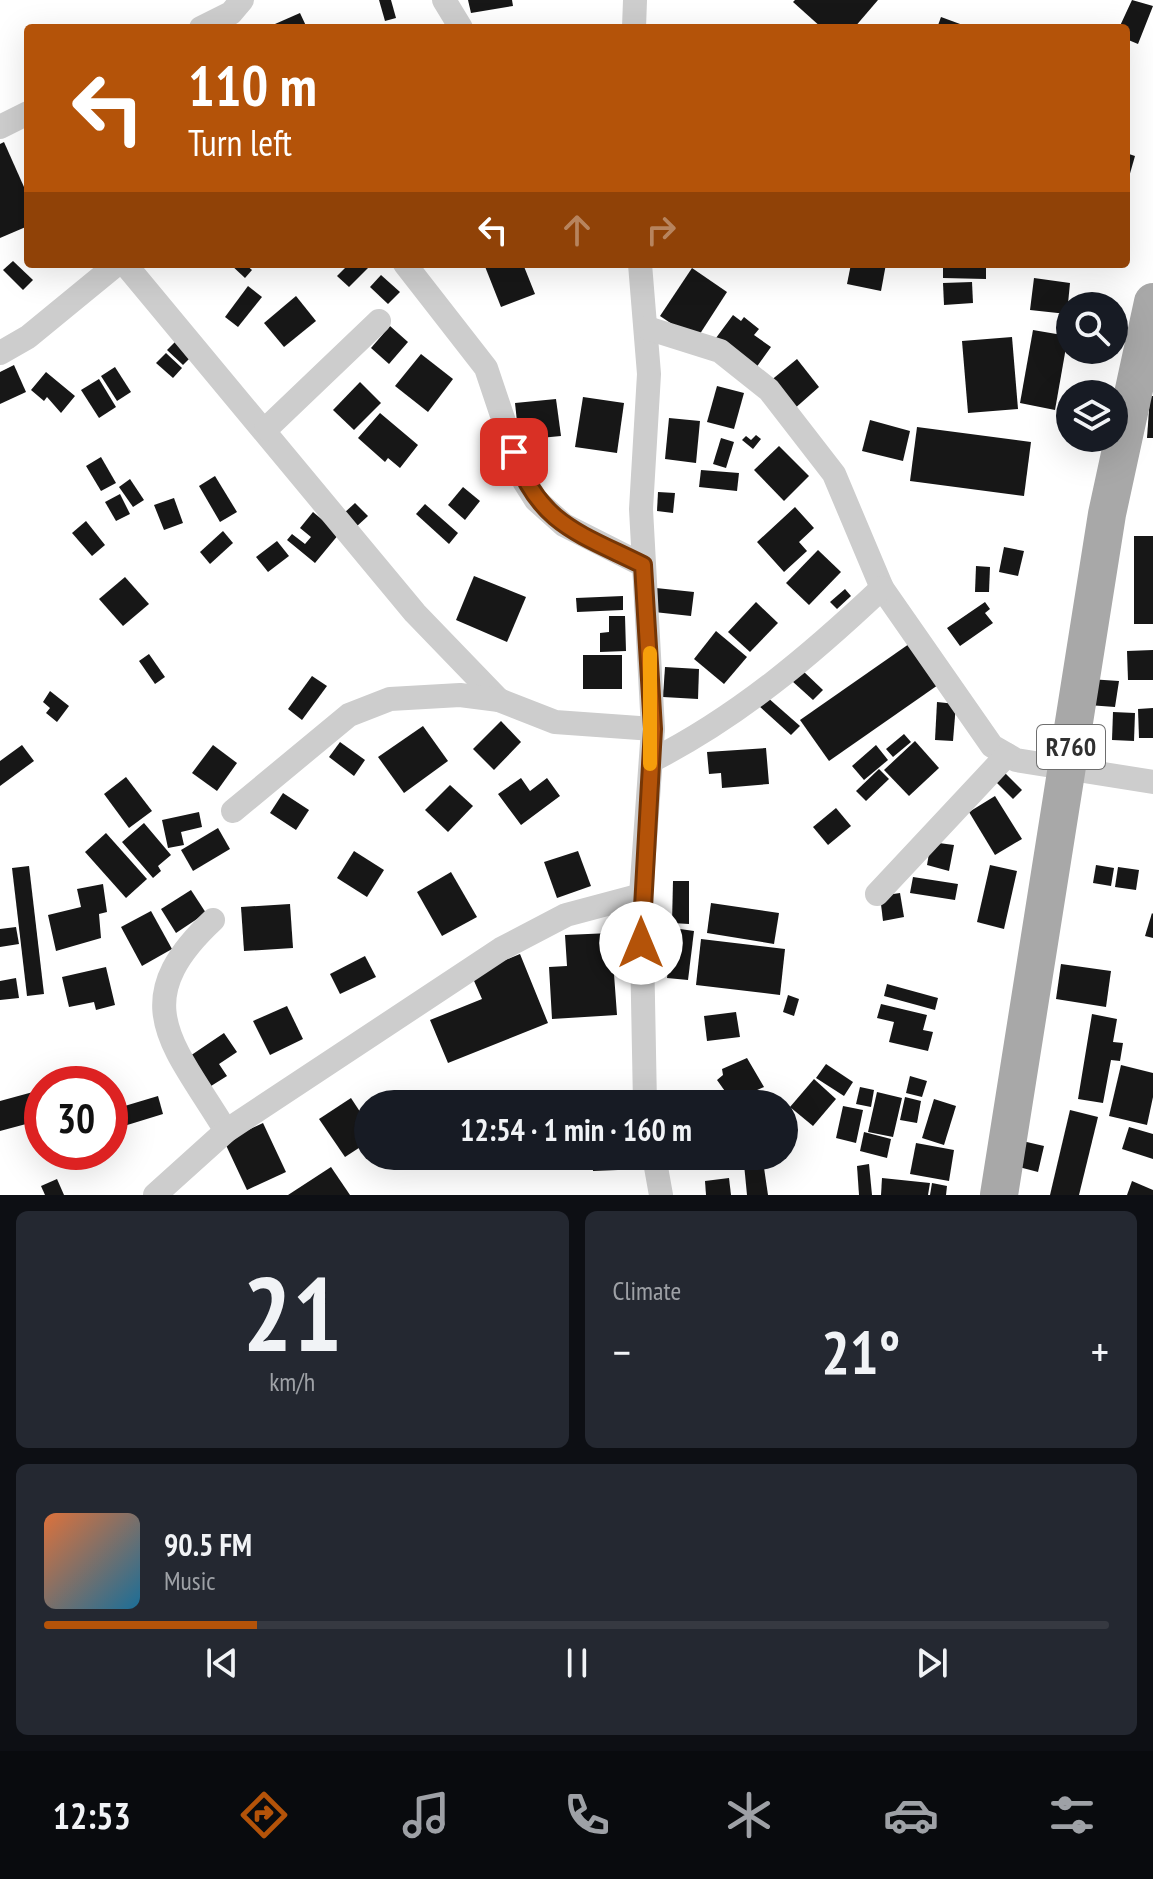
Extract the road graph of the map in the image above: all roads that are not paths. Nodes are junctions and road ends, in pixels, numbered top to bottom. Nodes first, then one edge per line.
1 (242, 0) edge
2 (444, 0) edge
3 (635, 0) edge
4 (209, 24) edge
5 (459, 24) edge
6 (634, 24) edge
7 (24, 115) edge
8 (0, 127) edge
9 (112, 268) edge
10 (128, 268) edge
11 (408, 268) edge
12 (635, 270) edge
13 (1153, 302) edge
14 (379, 321) dead end
15 (647, 328) junction
16 (0, 353) edge
17 (266, 429) junction
18 (643, 565) junction
19 (882, 588) junction
20 (499, 700) junction
21 (653, 729) junction
22 (1007, 755) junction
23 (651, 761) junction
24 (1067, 769) junction
25 (1153, 782) edge
26 (233, 811) dead end
27 (877, 894) dead end
28 (641, 895) junction
29 (213, 920) dead end
30 (645, 1090) edge
31 (226, 1131) junction
32 (657, 1170) edge
33 (155, 1195) edge
34 (661, 1195) edge
35 (999, 1195) edge

1 - 4 street
2 - 5 street
3 - 6 street
7 - 8 street
9 - 16 street
10 - 17 street
11 - 18 street
12 - 15 street
13 - 24 main road, R760
14 - 17 street
15 - 18 street
15 - 19 street
17 - 20 street
18 - 21 street
19 - 22 street
19 - 23 street
20 - 21 street
20 - 26 street
21 - 23 street
22 - 24 street
22 - 27 street
23 - 28 street
24 - 25 street
24 - 35 main road, R760
28 - 30 street
28 - 31 street
29 - 31 street
31 - 33 street
32 - 34 street

